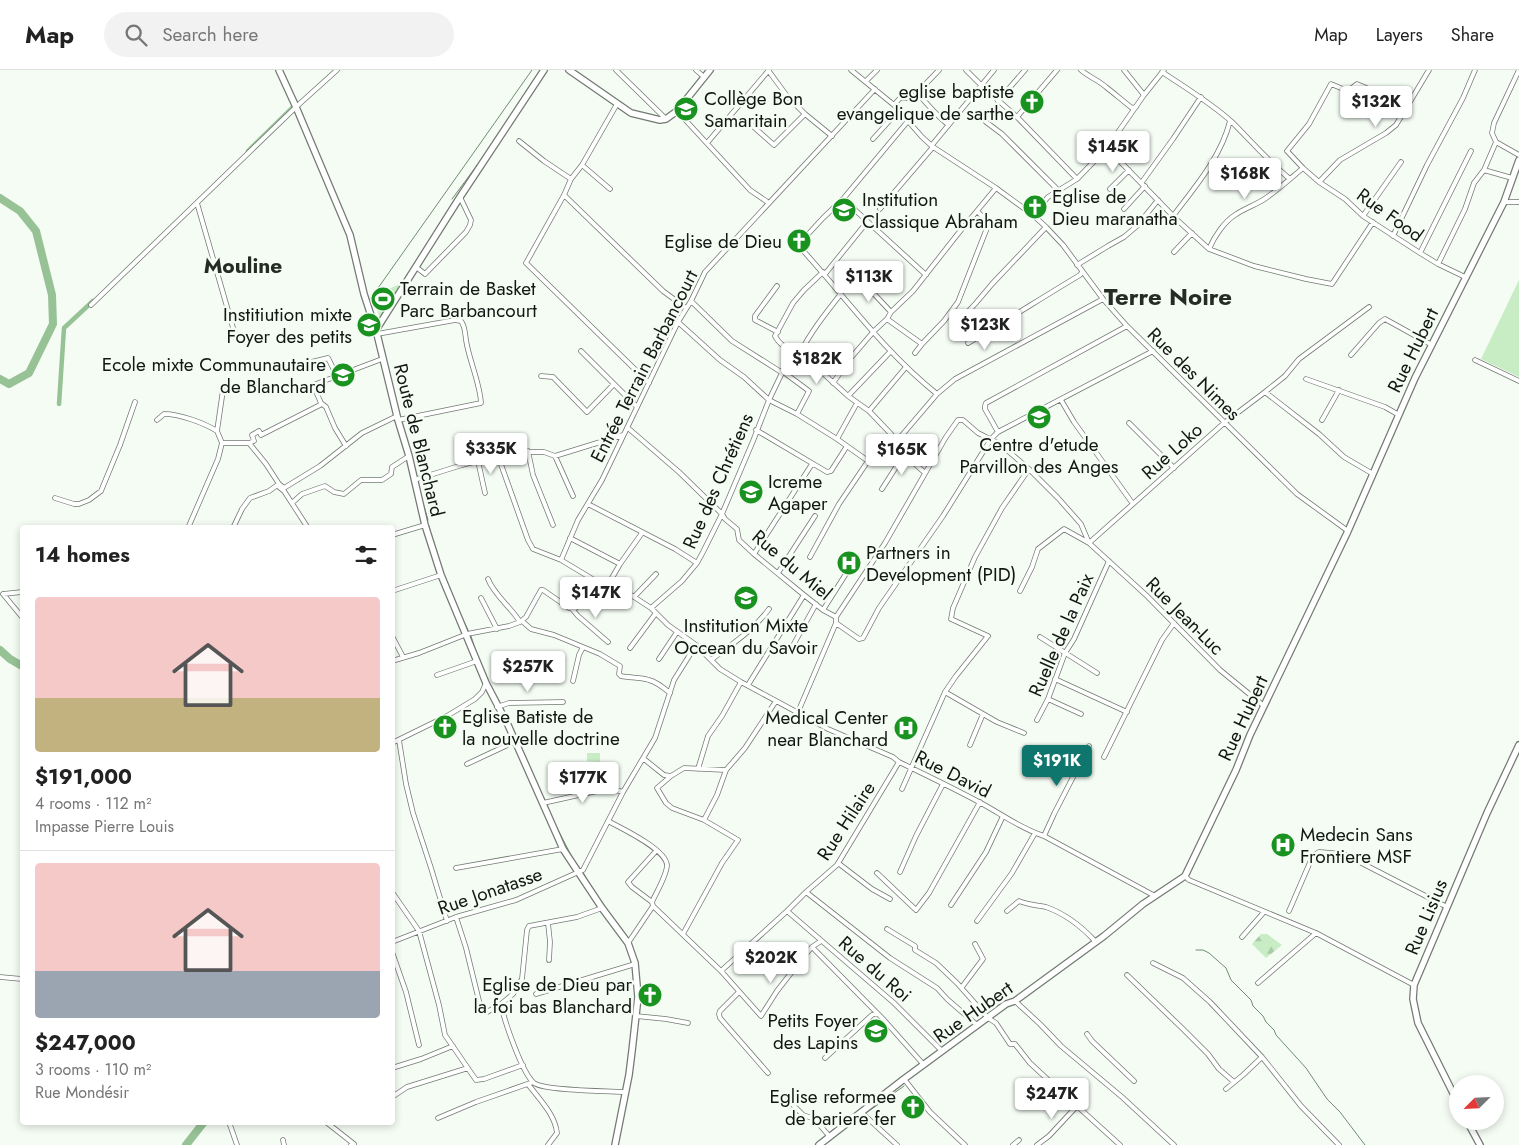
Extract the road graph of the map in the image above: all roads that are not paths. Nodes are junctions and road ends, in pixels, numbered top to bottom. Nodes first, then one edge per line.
1 (279, 70) edge
2 (336, 70) edge
3 (544, 70) edge
4 (569, 70) edge
5 (616, 70) edge
6 (696, 70) edge
7 (710, 70) edge
8 (768, 70) edge
9 (851, 70) edge
10 (877, 70) edge
11 (939, 70) edge
12 (966, 70) edge
13 (994, 70) edge
14 (1026, 70) edge
15 (1057, 70) edge
16 (1082, 70) edge
17 (1124, 70) edge
18 (1429, 70) edge
19 (1474, 70) edge
20 (1519, 70) edge
21 (1163, 71) edge
22 (704, 77) junction
23 (866, 81) junction
24 (981, 85) junction
25 (875, 89) junction
26 (917, 93) junction
27 (1144, 95) junction
28 (1383, 95) dead end
29 (1201, 97) junction
30 (998, 101) junction
31 (616, 104) junction
32 (894, 105) junction
33 (296, 107) junction
34 (1136, 107) junction
35 (899, 110) junction
36 (676, 111) junction
37 (805, 114) junction
38 (1017, 117) junction
39 (666, 119) junction
40 (908, 121) junction
41 (1230, 121) junction
42 (748, 122) dead end
43 (986, 122) dead end
44 (948, 124) junction
45 (832, 136) junction
46 (874, 139) dead end
47 (519, 141) dead end
48 (1496, 142) junction
49 (707, 143) junction
50 (933, 146) junction
51 (1107, 148) junction
52 (1470, 152) dead end
53 (1519, 155) edge
54 (1519, 160) edge
55 (1401, 162) dead end
56 (582, 165) junction
57 (1303, 168) junction
58 (1129, 170) junction
59 (1484, 170) junction
60 (1512, 178) junction
61 (570, 179) junction
62 (1077, 179) junction
63 (1290, 179) junction
64 (1320, 182) junction
65 (1143, 184) junction
66 (996, 188) junction
67 (610, 189) dead end
68 (1110, 189) dead end
69 (1058, 190) junction
70 (564, 196) junction
71 (460, 197) junction
72 (843, 200) junction
73 (1158, 200) junction
74 (1504, 202) junction
75 (1519, 202) edge
76 (197, 203) junction
77 (769, 203) junction
78 (880, 209) dead end
79 (1124, 209) dead end
80 (977, 211) junction
81 (1034, 216) junction
82 (1173, 216) junction
83 (1363, 216) junction
84 (867, 222) junction
85 (1373, 222) junction
86 (1046, 227) junction
87 (1192, 233) junction
88 (1393, 236) junction
89 (1209, 249) junction
90 (1174, 252) dead end
91 (1420, 254) junction
92 (1438, 264) junction
93 (1077, 265) junction
94 (416, 267) junction
95 (1082, 272) junction
96 (824, 273) junction
97 (926, 274) junction
98 (1465, 277) junction
99 (861, 280) dead end
100 (777, 286) dead end
101 (840, 295) junction
102 (1103, 299) junction
103 (690, 301) junction
104 (91, 304) dead end
105 (1369, 307) dead end
106 (686, 308) junction
107 (891, 312) junction
108 (964, 316) dead end
109 (887, 319) junction
110 (678, 322) junction
111 (1127, 326) junction
112 (874, 331) junction
113 (376, 332) junction
114 (778, 332) junction
115 (236, 338) dead end
116 (968, 343) dead end
117 (922, 344) junction
118 (1432, 345) junction
119 (581, 351) dead end
120 (1153, 351) junction
121 (792, 352) junction
122 (890, 352) junction
123 (915, 353) dead end
124 (1350, 354) dead end
125 (799, 355) junction
126 (382, 360) junction
127 (1475, 360) dead end
128 (303, 364) dead end
129 (906, 366) junction
130 (782, 371) junction
131 (337, 376) junction
132 (541, 376) dead end
133 (1306, 379) dead end
134 (1519, 381) edge
135 (649, 383) junction
136 (833, 383) junction
137 (316, 384) junction
138 (614, 384) junction
139 (223, 390) dead end
140 (1339, 390) junction
141 (293, 392) dead end
142 (1266, 392) junction
143 (937, 394) junction
144 (848, 396) junction
145 (769, 400) junction
146 (1061, 400) junction
147 (134, 402) dead end
148 (321, 403) junction
149 (857, 403) junction
150 (637, 407) junction
151 (869, 412) junction
152 (798, 414) junction
153 (1399, 415) junction
154 (397, 418) junction
155 (158, 420) dead end
156 (1322, 420) dead end
157 (1129, 423) dead end
158 (1224, 423) junction
159 (628, 428) junction
160 (756, 430) junction
161 (217, 431) junction
162 (998, 432) junction
163 (891, 434) junction
164 (623, 435) junction
165 (837, 439) junction
166 (991, 439) junction
167 (898, 441) junction
168 (222, 443) junction
169 (249, 443) junction
170 (346, 446) junction
171 (847, 446) junction
172 (528, 451) junction
173 (905, 453) junction
174 (409, 456) junction
175 (498, 456) junction
176 (556, 456) junction
177 (478, 461) junction
178 (868, 461) junction
179 (812, 464) junction
180 (1174, 468) junction
181 (1028, 469) junction
182 (925, 473) junction
183 (1373, 474) junction
184 (414, 480) junction
185 (278, 485) junction
186 (882, 489) dead end
187 (485, 493) dead end
188 (573, 496) dead end
189 (55, 498) dead end
190 (292, 503) junction
191 (588, 504) junction
192 (1133, 504) junction
193 (722, 514) junction
194 (815, 516) dead end
195 (189, 525) edge
196 (234, 525) edge
197 (306, 525) edge
198 (425, 525) junction
199 (553, 525) dead end
200 (1348, 531) junction
201 (642, 533) junction
202 (395, 534) edge
203 (570, 538) junction
204 (1089, 543) junction
205 (754, 554) junction
206 (810, 557) dead end
207 (561, 560) junction
208 (1109, 561) junction
209 (697, 563) junction
210 (620, 564) junction
211 (848, 569) dead end
212 (778, 573) junction
213 (656, 574) dead end
214 (441, 575) junction
215 (488, 579) dead end
216 (609, 583) junction
217 (601, 584) junction
218 (395, 589) edge
219 (1020, 591) dead end
220 (20, 592) edge
221 (804, 595) junction
222 (634, 596) junction
223 (481, 598) dead end
224 (816, 604) junction
225 (651, 608) junction
226 (572, 609) junction
227 (769, 609) dead end
228 (823, 610) junction
229 (656, 613) junction
230 (20, 615) edge
231 (836, 617) junction
232 (521, 621) junction
233 (1174, 623) junction
234 (836, 624) junction
235 (497, 629) junction
236 (678, 632) junction
237 (467, 634) junction
238 (1040, 638) dead end
239 (395, 642) edge
240 (608, 642) dead end
241 (696, 645) junction
242 (583, 647) junction
243 (630, 648) dead end
244 (791, 649) dead end
245 (1065, 652) junction
246 (403, 657) junction
247 (659, 659) dead end
248 (395, 660) edge
249 (711, 660) junction
250 (477, 661) junction
251 (1097, 673) dead end
252 (437, 674) dead end
253 (1055, 679) junction
254 (573, 681) dead end
255 (741, 682) junction
256 (486, 683) junction
257 (748, 685) junction
258 (945, 692) junction
259 (670, 693) junction
260 (1048, 699) junction
261 (776, 701) junction
262 (563, 702) dead end
263 (1264, 706) junction
264 (497, 707) junction
265 (798, 712) junction
266 (1127, 712) junction
267 (983, 714) junction
268 (1081, 714) dead end
269 (1037, 720) dead end
270 (1024, 733) dead end
271 (398, 740) junction
272 (395, 742) edge
273 (514, 742) junction
274 (970, 745) dead end
275 (1089, 746) dead end
276 (1519, 746) edge
277 (1104, 757) dead end
278 (644, 759) junction
279 (899, 762) junction
280 (467, 764) dead end
281 (911, 767) junction
282 (698, 769) junction
283 (726, 770) junction
284 (671, 776) junction
285 (944, 784) junction
286 (902, 789) dead end
287 (623, 792) junction
288 (980, 802) junction
289 (543, 803) junction
290 (1003, 816) junction
291 (704, 820) junction
292 (608, 822) junction
293 (1036, 833) junction
294 (1044, 836) junction
295 (563, 849) junction
296 (656, 851) junction
297 (838, 863) junction
298 (456, 868) dead end
299 (577, 872) junction
300 (900, 872) dead end
301 (877, 873) dead end
302 (1186, 876) junction
303 (806, 892) junction
304 (395, 896) edge
305 (1155, 896) junction
306 (890, 899) dead end
307 (652, 904) junction
308 (951, 904) dead end
309 (1447, 907) junction
310 (602, 908) junction
311 (787, 911) junction
312 (1008, 911) dead end
313 (1289, 911) dead end
314 (1264, 912) junction
315 (456, 918) junction
316 (446, 921) junction
317 (976, 921) dead end
318 (548, 923) junction
319 (887, 928) dead end
320 (419, 930) junction
321 (1316, 933) junction
322 (683, 934) junction
323 (1242, 937) dead end
324 (821, 940) junction
325 (395, 941) edge
326 (1095, 941) junction
327 (628, 944) junction
328 (975, 944) dead end
329 (812, 947) junction
330 (549, 960) dead end
331 (395, 961) edge
332 (1153, 962) dead end
333 (635, 964) junction
334 (721, 971) junction
335 (1127, 975) dead end
336 (0, 977) edge
337 (20, 979) edge
338 (1258, 983) dead end
339 (1412, 983) junction
340 (962, 987) junction
341 (739, 992) junction
342 (536, 994) dead end
343 (1015, 1001) junction
344 (500, 1004) junction
345 (877, 1013) junction
346 (636, 1016) junction
347 (988, 1018) junction
348 (688, 1023) dead end
349 (977, 1025) junction
350 (1087, 1034) dead end
351 (420, 1045) dead end
352 (453, 1046) junction
353 (942, 1051) junction
354 (1262, 1057) junction
355 (825, 1058) dead end
356 (523, 1065) junction
357 (924, 1065) junction
358 (395, 1067) edge
359 (468, 1068) junction
360 (768, 1073) dead end
361 (904, 1079) junction
362 (1134, 1081) dead end
363 (534, 1082) junction
364 (1234, 1082) junction
365 (528, 1084) junction
366 (1449, 1085) edge
367 (1226, 1089) dead end
368 (626, 1092) junction
369 (395, 1096) edge
370 (788, 1100) dead end
371 (1078, 1106) junction
372 (862, 1112) junction
373 (438, 1118) dead end
374 (230, 1125) edge
375 (330, 1125) edge
376 (1472, 1130) edge
377 (830, 1137) junction
378 (1019, 1140) dead end
379 (237, 1145) edge
380 (351, 1145) edge
381 (548, 1145) edge
382 (615, 1145) edge
383 (820, 1145) edge
384 (897, 1145) edge
385 (965, 1145) edge
386 (1013, 1145) edge
387 (1037, 1145) edge
388 (1120, 1145) edge
389 (1174, 1145) edge
390 (1339, 1145) edge
391 (1480, 1145) edge

1 - 33 street, Route de Blanchard
2 - 33 street
3 - 71 street
4 - 31 street
5 - 39 street
6 - 22 street
7 - 22 street
8 - 37 street
8 - 49 street
9 - 23 street, Rue des Nimes
10 - 23 street
11 - 26 street
12 - 24 street
13 - 24 street
14 - 30 street
15 - 38 street
16 - 34 street
17 - 27 street
18 - 64 street
19 - 88 street
20 - 48 street
21 - 27 street
21 - 29 street
22 - 36 street
23 - 25 street, Rue des Nimes
24 - 30 street
24 - 44 street
25 - 32 street, Rue des Nimes
25 - 45 street, Entrée Terrain Barbancourt
26 - 32 street
26 - 44 street
27 - 34 street
28 - 57 street, Rue Food
29 - 41 street
29 - 65 street
30 - 38 street
31 - 39 street
31 - 56 street
32 - 35 street, Rue des Nimes
33 - 76 street
33 - 113 street, Route de Blanchard
34 - 51 street
35 - 40 street, Rue des Nimes
35 - 46 street
36 - 39 street
36 - 49 street
37 - 42 street
37 - 45 street
38 - 62 street
40 - 50 street, Rue des Nimes
40 - 72 street
41 - 63 street
41 - 82 street
43 - 69 street
44 - 50 street
45 - 77 street, Entrée Terrain Barbancourt
47 - 61 street
48 - 53 street
48 - 59 street
49 - 77 street
50 - 66 street, Rue des Nimes
50 - 78 street
51 - 58 street
51 - 62 street
52 - 91 street
54 - 60 street, Rue Hubert
55 - 83 street
56 - 61 street
56 - 67 street
57 - 63 street
57 - 64 street, Rue Food
58 - 65 street
58 - 68 street
59 - 60 street
59 - 92 street
60 - 74 street, Rue Hubert
61 - 70 street
62 - 69 street
63 - 89 street
64 - 83 street, Rue Food
65 - 73 street
65 - 79 street
66 - 80 street
66 - 81 street, Rue des Nimes
69 - 81 street
70 - 106 street
70 - 135 street
71 - 94 street
71 - 94 street
72 - 84 street
72 - 96 street
73 - 82 street
73 - 93 street
74 - 75 street
74 - 98 street, Rue Hubert
76 - 104 street
76 - 115 street
77 - 103 street, Entrée Terrain Barbancourt
80 - 97 street
80 - 117 street
81 - 86 street, Rue des Nimes
82 - 87 street
83 - 85 street, Rue Food
84 - 96 street
84 - 97 street
85 - 88 street, Rue Food
85 - 89 street
86 - 93 street, Rue des Nimes
86 - 108 street
87 - 89 street
87 - 90 street
88 - 91 street, Rue Food
91 - 92 street, Rue Food
92 - 98 street, Rue Food
93 - 95 street, Rue des Nimes
94 - 113 street
95 - 102 street, Rue des Nimes
95 - 116 street
96 - 101 street
96 - 114 street
97 - 107 street
98 - 118 street, Rue Hubert
99 - 107 street
100 - 114 street
101 - 112 street
101 - 125 street
102 - 111 street, Rue des Nimes
102 - 143 street
103 - 106 street, Entrée Terrain Barbancourt
103 - 130 street
105 - 142 street, Rue Loko
106 - 110 street, Entrée Terrain Barbancourt
107 - 109 street
109 - 112 street
109 - 117 street
110 - 135 street, Entrée Terrain Barbancourt
110 - 145 street
111 - 120 street, Rue des Nimes
111 - 162 street
112 - 122 street
112 - 136 street
113 - 126 street, Route de Blanchard
113 - 154 street
114 - 121 street
117 - 123 street
118 - 124 street
118 - 153 street, Rue Hubert
119 - 138 street
120 - 146 street
120 - 158 street, Rue des Nimes
121 - 125 street
121 - 130 street, Rue des Chrétiens
122 - 129 street
122 - 144 street
125 - 136 street
126 - 131 street
126 - 154 street, Route de Blanchard
127 - 134 street
128 - 131 street
129 - 143 street
129 - 151 street
130 - 145 street, Rue des Chrétiens
130 - 152 street
131 - 137 street
132 - 138 street
133 - 140 street
135 - 150 street, Entrée Terrain Barbancourt
136 - 144 street
137 - 141 street
137 - 148 street
138 - 150 street
139 - 161 street
140 - 153 street
140 - 156 street
142 - 158 street, Rue Loko
142 - 183 street
143 - 167 street
144 - 149 street
145 - 152 street
145 - 160 street, Rue des Chrétiens
146 - 162 street
146 - 192 street
147 - 189 street
148 - 169 street
148 - 170 street
149 - 151 street
149 - 165 street
150 - 159 street, Entrée Terrain Barbancourt
151 - 163 street
152 - 165 street
153 - 183 street, Rue Hubert
154 - 170 street
154 - 174 street, Route de Blanchard
155 - 161 street
157 - 180 street
158 - 180 street, Rue Loko
158 - 200 street, Rue des Nimes
159 - 164 street, Entrée Terrain Barbancourt
159 - 193 street, Rue du Miel
160 - 179 street
160 - 193 street, Rue des Chrétiens
161 - 168 street
162 - 166 street
163 - 167 street
163 - 178 street
164 - 176 street
164 - 191 street, Entrée Terrain Barbancourt
165 - 171 street
166 - 181 street
166 - 182 street
166 - 234 street
167 - 173 street
168 - 169 street
168 - 195 street
169 - 185 street
170 - 185 street
171 - 178 street
171 - 179 street
172 - 175 street
172 - 176 street
172 - 199 street
173 - 182 street
173 - 186 street
174 - 184 street, Route de Blanchard
174 - 190 street
175 - 177 street
175 - 207 street
176 - 188 street
177 - 184 street
177 - 187 street
178 - 206 street
179 - 205 street
180 - 192 street, Rue Loko
181 - 204 street
181 - 258 street
182 - 231 street
183 - 200 street, Rue Hubert
184 - 198 street, Route de Blanchard
185 - 190 street
185 - 196 street
190 - 197 street
191 - 201 street
191 - 203 street, Entrée Terrain Barbancourt
192 - 204 street, Rue Loko
193 - 205 street, Rue du Miel
193 - 209 street, Rue des Chrétiens
194 - 212 street
198 - 202 street
198 - 214 street, Route de Blanchard
200 - 263 street, Rue Hubert
201 - 209 street
201 - 210 street
203 - 207 street, Entrée Terrain Barbancourt
203 - 210 street
204 - 208 street, Rue Jean-Luc
204 - 219 street
205 - 212 street, Rue du Miel
207 - 217 street
208 - 233 street, Rue Jean-Luc
208 - 245 street, Ruelle de la Paix
209 - 225 street, Rue des Chrétiens
210 - 216 street
211 - 228 street
212 - 221 street, Rue du Miel
213 - 222 street
214 - 218 street
214 - 237 street, Route de Blanchard
215 - 232 street
216 - 217 street
216 - 222 street, Rue David
217 - 226 street
220 - 230 street
221 - 224 street, Rue du Miel
221 - 257 street
222 - 225 street, Rue David
223 - 235 street
224 - 228 street, Rue du Miel
224 - 244 street
225 - 229 street, Rue David
226 - 232 street
226 - 240 street
227 - 249 street
228 - 231 street, Rue du Miel
229 - 236 street, Rue David
229 - 243 street
231 - 234 street
232 - 235 street
232 - 242 street
233 - 263 street, Rue Jean-Luc
233 - 266 street
234 - 265 street
235 - 237 street
236 - 241 street, Rue David
236 - 247 street
237 - 246 street
237 - 250 street, Route de Blanchard
238 - 245 street
239 - 246 street
241 - 249 street, Rue David
241 - 259 street, Rue Jonatasse
242 - 254 street
242 - 259 street
245 - 251 street
245 - 253 street, Ruelle de la Paix
246 - 248 street
249 - 255 street, Rue David
250 - 252 street
250 - 256 street, Route de Blanchard
253 - 260 street, Ruelle de la Paix
253 - 266 street
255 - 257 street, Rue David
255 - 282 street
256 - 264 street, Route de Blanchard
256 - 271 street
257 - 261 street, Rue David
258 - 267 street
258 - 281 street
259 - 278 street, Rue Jonatasse
260 - 268 street
260 - 269 street, Ruelle de la Paix
261 - 265 street, Rue David
261 - 283 street
262 - 264 street
263 - 302 street, Rue Hubert
264 - 273 street, Route de Blanchard
265 - 279 street, Rue David
266 - 277 street
267 - 270 street
267 - 274 street
271 - 272 street
271 - 316 street
273 - 280 street
273 - 289 street, Route de Blanchard
275 - 294 street
276 - 309 street, Rue Lisius
278 - 284 street
278 - 287 street, Rue Jonatasse
279 - 281 street, Rue David
279 - 297 street, Rue Hilaire
281 - 285 street, Rue David
281 - 286 street
282 - 283 street
282 - 284 street
283 - 291 street
284 - 291 street
285 - 288 street, Rue David
285 - 300 street
287 - 289 street
287 - 292 street, Rue Jonatasse
288 - 290 street, Rue David
288 - 301 street
289 - 295 street, Route de Blanchard
290 - 293 street, Rue David
290 - 308 street
291 - 322 street
292 - 296 street
292 - 299 street, Rue Jonatasse
293 - 294 street, Rue David
293 - 317 street
294 - 305 street, Rue David
295 - 298 street
295 - 299 street, Route de Blanchard
296 - 307 street
296 - 307 street
297 - 303 street, Rue Hilaire
297 - 306 street
299 - 310 street, Route de Blanchard
299 - 315 street, Rue Jonatasse
302 - 305 street, Rue Hubert
302 - 314 street
303 - 311 street, Rue Hilaire
303 - 349 street
304 - 320 street
305 - 326 street, Rue Hubert
307 - 322 street
307 - 327 street
309 - 313 street
309 - 339 street, Rue Lisius
310 - 318 street
310 - 327 street, Route de Blanchard
311 - 324 street, Rue du Roi
311 - 334 street, Rue Hilaire
312 - 326 street
314 - 321 street
314 - 323 street
315 - 316 street, Rue Jonatasse
315 - 344 street
316 - 320 street, Rue Jonatasse
318 - 330 street
318 - 344 street
319 - 340 street
320 - 325 street, Rue Jonatasse
320 - 352 street
321 - 338 street
321 - 339 street
322 - 334 street
324 - 329 street
324 - 353 street, Rue du Roi
326 - 343 street, Rue Hubert
327 - 333 street, Route de Blanchard
328 - 340 street
329 - 341 street
329 - 345 street
331 - 351 street
332 - 354 street
333 - 342 street
333 - 346 street, Route de Blanchard
334 - 341 street
335 - 364 street
336 - 337 street
339 - 366 street, Rue Lisius
340 - 347 street
341 - 360 street
343 - 347 street, Rue Hubert
343 - 389 street
344 - 356 street
345 - 355 street
345 - 357 street
346 - 348 street
346 - 368 street, Route de Blanchard
347 - 349 street, Rue Hubert
347 - 371 street
349 - 353 street, Rue Hubert
350 - 362 street
352 - 358 street
352 - 359 street
353 - 357 street, Rue Hubert
354 - 364 street
354 - 390 street
356 - 359 street
356 - 363 street
357 - 361 street, Rue Hubert
359 - 369 street
361 - 372 street, Rue Hubert
361 - 385 street
363 - 365 street
363 - 368 street
364 - 367 street
365 - 373 street
365 - 381 street
368 - 382 street, Route de Blanchard
370 - 377 street
371 - 387 street
371 - 388 street
372 - 377 street, Rue Hubert
372 - 384 street
374 - 379 street
375 - 380 street
376 - 391 street
377 - 383 street, Rue Hubert
378 - 386 street

